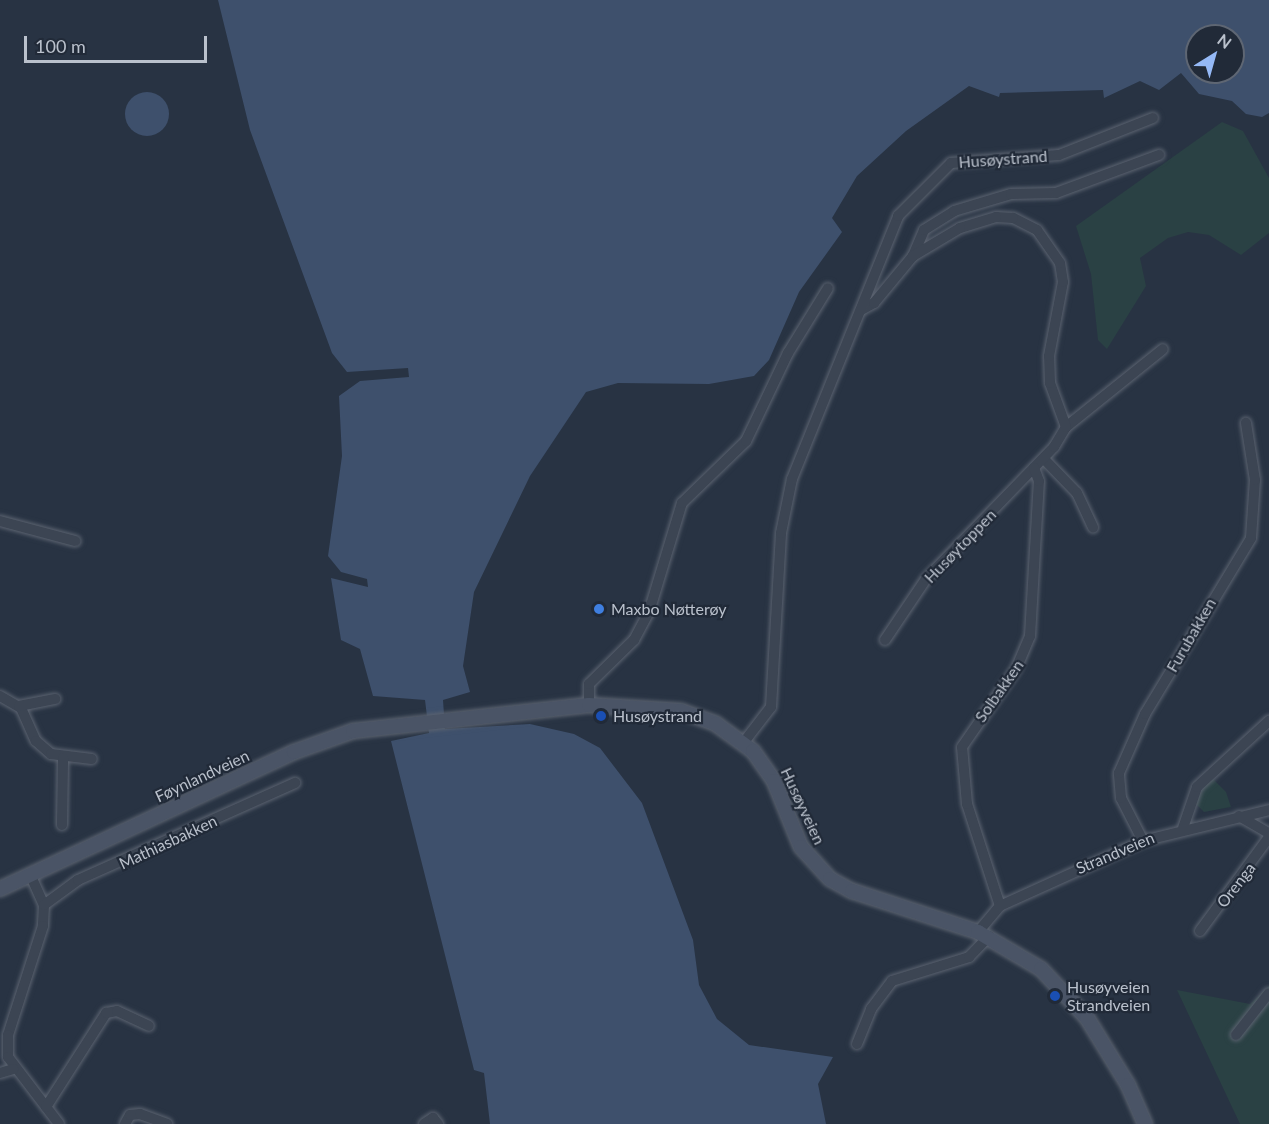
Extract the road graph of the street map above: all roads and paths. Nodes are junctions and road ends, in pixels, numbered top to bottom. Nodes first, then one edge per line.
1 (1153, 118) dead end
2 (1159, 155) dead end
3 (913, 256) junction
4 (828, 288) dead end
5 (861, 309) junction
6 (1163, 348) dead end
7 (1246, 423) dead end
8 (1066, 427) junction
9 (1044, 459) junction
10 (1035, 468) junction
11 (0, 521) edge
12 (1093, 528) dead end
13 (75, 541) dead end
14 (885, 640) dead end
15 (0, 696) edge
16 (55, 699) dead end
17 (589, 705) junction
18 (19, 706) junction
19 (444, 719) joint
20 (1269, 721) edge
21 (744, 742) junction
22 (63, 758) junction
23 (92, 759) dead end
24 (295, 783) dead end
25 (1269, 810) edge
26 (1239, 816) junction
27 (62, 825) dead end
28 (1183, 828) junction
29 (1269, 835) edge
30 (1143, 841) junction
31 (30, 874) junction
32 (0, 889) edge
33 (44, 905) junction
34 (1000, 906) junction
35 (1200, 931) dead end
36 (983, 934) junction
37 (1269, 993) edge
38 (149, 1026) dead end
39 (1236, 1035) dead end
40 (858, 1044) dead end
41 (13, 1069) junction
42 (0, 1073) edge
43 (46, 1107) junction
44 (59, 1124) edge
45 (125, 1124) edge
46 (167, 1124) edge
47 (1145, 1124) edge

1 - 5 street, Husøystrand
2 - 3 street, Husøystrand
3 - 5 street, Husøystrand
3 - 8 street
4 - 17 street
5 - 21 street, Husøystrand
6 - 8 street, Husøytoppen
7 - 30 street, Furubakken
8 - 9 street, Husøytoppen
9 - 10 street, Husøytoppen
9 - 12 street
10 - 14 street, Husøytoppen
10 - 34 street, Solbakken
11 - 13 street
15 - 18 street
16 - 18 street
17 - 19 main road, Husøyveien
17 - 21 main road, Husøyveien
18 - 22 street
19 - 31 main road, Føynlandveien
20 - 28 street
21 - 36 main road, Husøyveien
22 - 23 street
22 - 27 street
24 - 33 street, Mathiasbakken
25 - 26 street, Strandveien
26 - 28 street, Strandveien
26 - 29 street, Orenga
28 - 30 street, Strandveien
29 - 35 street, Orenga
30 - 34 street, Strandveien
31 - 32 main road, Føynlandveien
31 - 33 street
33 - 41 street
34 - 36 street, Strandveien
36 - 40 street
36 - 47 main road, Husøyveien
37 - 39 street
38 - 43 street
41 - 42 street
41 - 43 street
43 - 44 street
45 - 46 street

